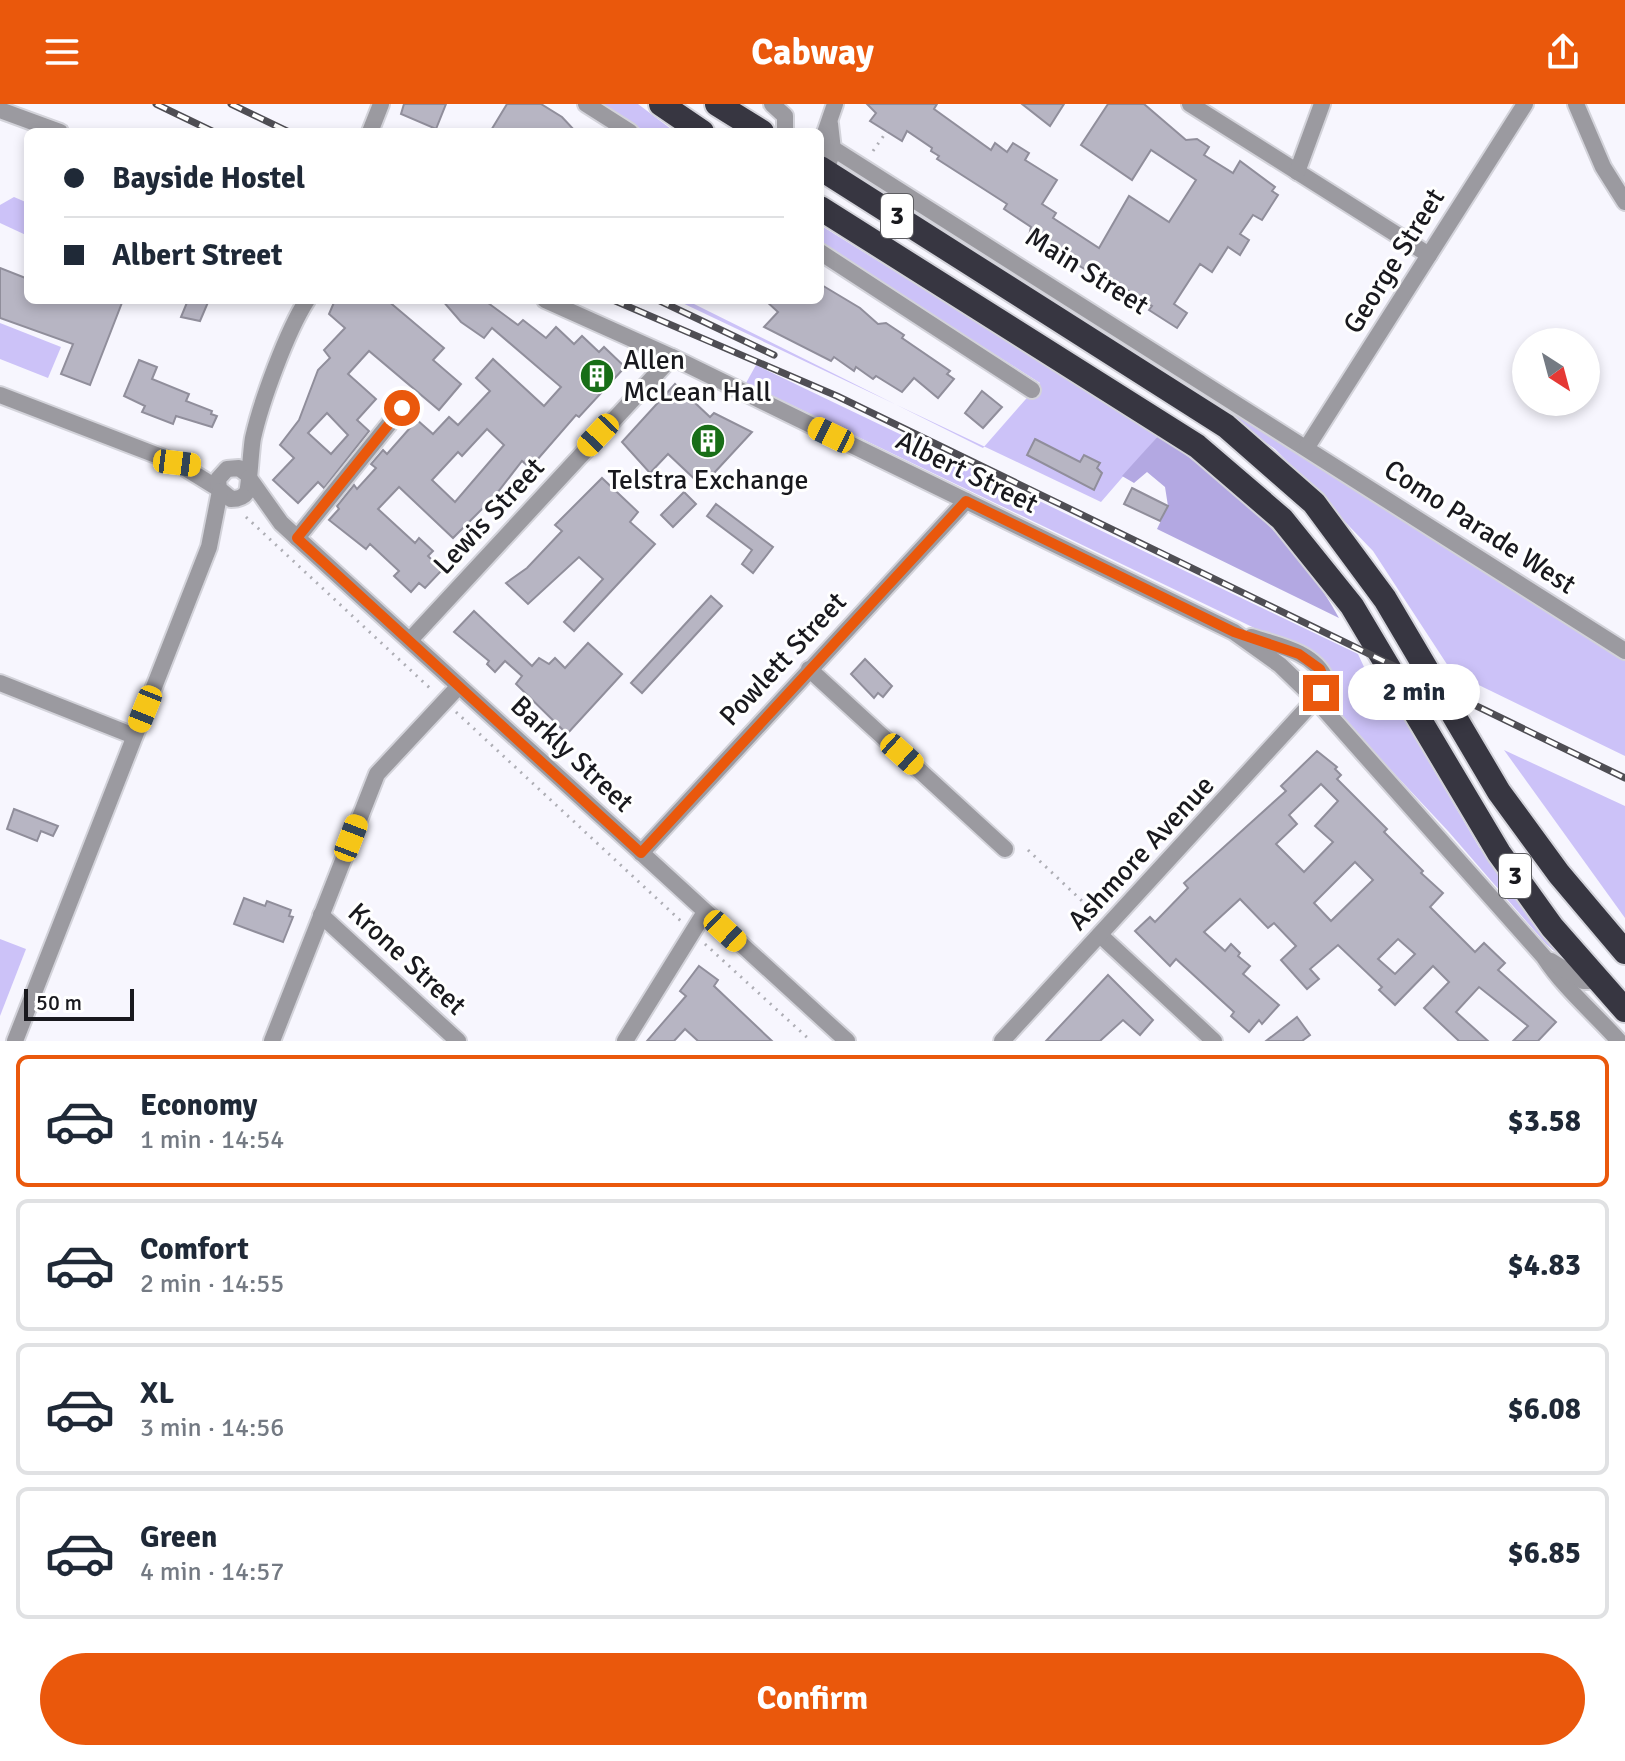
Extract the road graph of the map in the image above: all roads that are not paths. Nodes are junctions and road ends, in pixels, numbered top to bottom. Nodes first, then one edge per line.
1 (586, 104) edge
2 (661, 104) edge
3 (717, 104) edge
4 (772, 104) edge
5 (835, 104) edge
6 (1190, 104) edge
7 (1322, 104) edge
8 (1525, 104) edge
9 (1576, 104) edge
10 (375, 106) edge
11 (0, 110) edge
12 (49, 128) edge
13 (371, 128) edge
14 (624, 128) edge
15 (696, 128) edge
16 (756, 128) edge
17 (785, 128) edge
18 (825, 143) edge
19 (1297, 172) junction
20 (824, 173) edge
21 (1625, 202) edge
22 (824, 210) edge
23 (824, 255) edge
24 (1429, 255) junction
25 (303, 304) edge
26 (554, 304) edge
27 (1051, 313) junction
28 (1034, 341) junction
29 (672, 357) junction
30 (1032, 390) dead end
31 (0, 395) edge
32 (402, 408) dead end
33 (256, 423) junction
34 (1307, 447) junction
35 (177, 463) junction
36 (228, 468) junction
37 (248, 477) junction
38 (219, 490) junction
39 (237, 499) junction
40 (966, 501) junction
41 (281, 523) junction
42 (297, 538) junction
43 (209, 547) junction
44 (1234, 632) junction
45 (410, 640) junction
46 (1625, 651) edge
47 (809, 669) junction
48 (0, 683) edge
49 (459, 686) junction
50 (1315, 699) junction
51 (134, 736) junction
52 (1005, 849) dead end
53 (641, 853) junction
54 (705, 912) junction
55 (321, 915) junction
56 (1100, 935) junction
57 (1625, 952) edge
58 (1544, 957) junction
59 (1600, 981) junction
60 (1625, 1010) edge
61 (825, 1024) junction
62 (15, 1041) edge
63 (272, 1041) edge
64 (458, 1041) edge
65 (625, 1041) edge
66 (837, 1041) edge
67 (847, 1041) edge
68 (1002, 1041) edge
69 (1214, 1041) edge
70 (1619, 1041) edge

1 - 14 street
2 - 15 highway
3 - 16 highway
4 - 17 street
5 - 18 street
6 - 19 street
7 - 19 street
8 - 24 street, George Street
9 - 21 street
10 - 13 street
11 - 12 street
18 - 34 street, Main Street
19 - 24 street
20 - 27 highway, Main Street / 3
22 - 28 highway, 3
23 - 30 street
24 - 34 street, George Street
25 - 33 street
26 - 29 street, Albert Street
27 - 28 highway
27 - 57 highway, Main Street / 3
28 - 59 highway, 3
29 - 40 street, Albert Street
29 - 45 street, Lewis Street
31 - 35 street
32 - 42 street
33 - 36 street
33 - 37 street
34 - 46 street, Como Parade West
35 - 36 street
35 - 38 street
36 - 37 street
36 - 38 street
37 - 39 street
37 - 41 street, Barkly Street
38 - 39 street
38 - 43 street
39 - 41 street, Barkly Street
39 - 43 street
40 - 44 street, Albert Street
40 - 47 street, Powlett Street
41 - 42 street, Barkly Street
42 - 45 street, Barkly Street
43 - 51 street
44 - 50 street, Albert Street
44 - 50 street, Albert Street
45 - 49 street, Barkly Street
47 - 52 street
47 - 53 street, Powlett Street
48 - 51 street
49 - 53 street, Barkly Street
49 - 55 street
50 - 56 street, Ashmore Avenue
50 - 58 street
51 - 62 street
53 - 54 street, Barkly Street
54 - 61 street, Barkly Street
54 - 65 street
55 - 63 street
55 - 64 street, Krone Street
56 - 68 street, Ashmore Avenue
56 - 69 street
58 - 59 street
58 - 70 street
59 - 60 highway, 3
61 - 66 street, Barkly Street
61 - 67 street, Barkly Street

